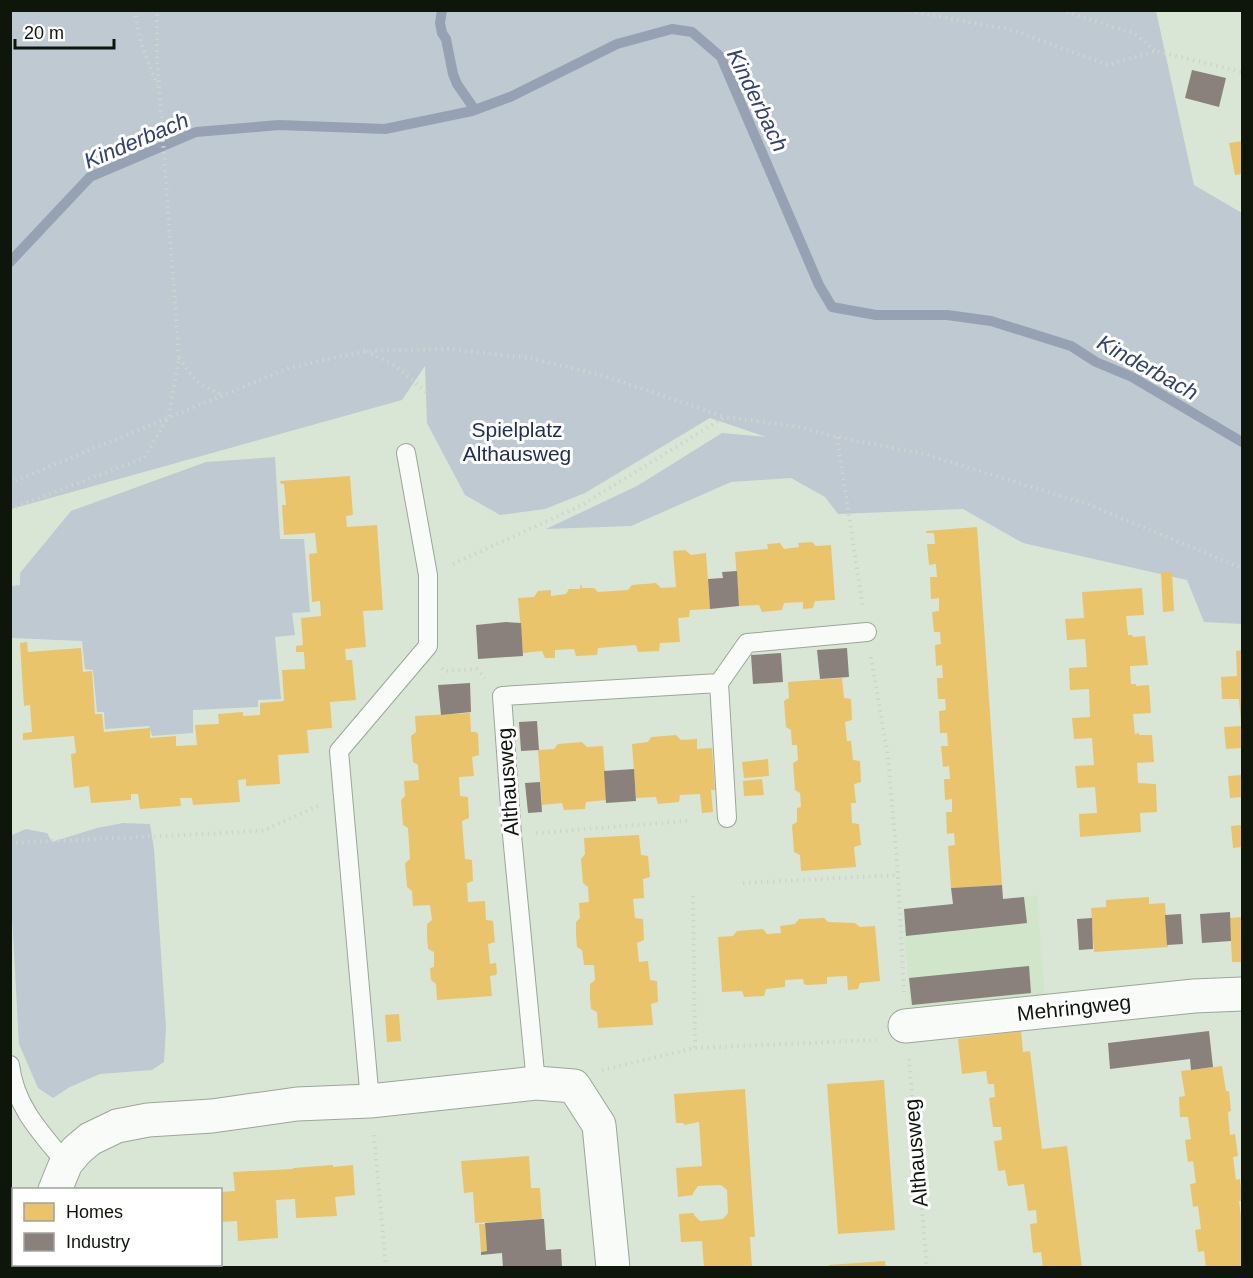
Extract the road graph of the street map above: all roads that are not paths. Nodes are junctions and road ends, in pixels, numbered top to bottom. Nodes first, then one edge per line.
1 (406, 453) dead end
2 (867, 632) road end
3 (719, 683) junction
4 (727, 818) dead end
5 (1242, 994) edge
6 (906, 1032) road end
7 (11, 1066) edge
8 (536, 1083) junction
9 (370, 1101) junction
10 (61, 1176) edge
11 (613, 1268) edge

1 - 9 lane
2 - 3 lane
3 - 4 lane
3 - 8 lane, Althausweg
5 - 6 street, Mehringweg
7 - 10 lane
8 - 9 street
8 - 11 street
9 - 10 street

